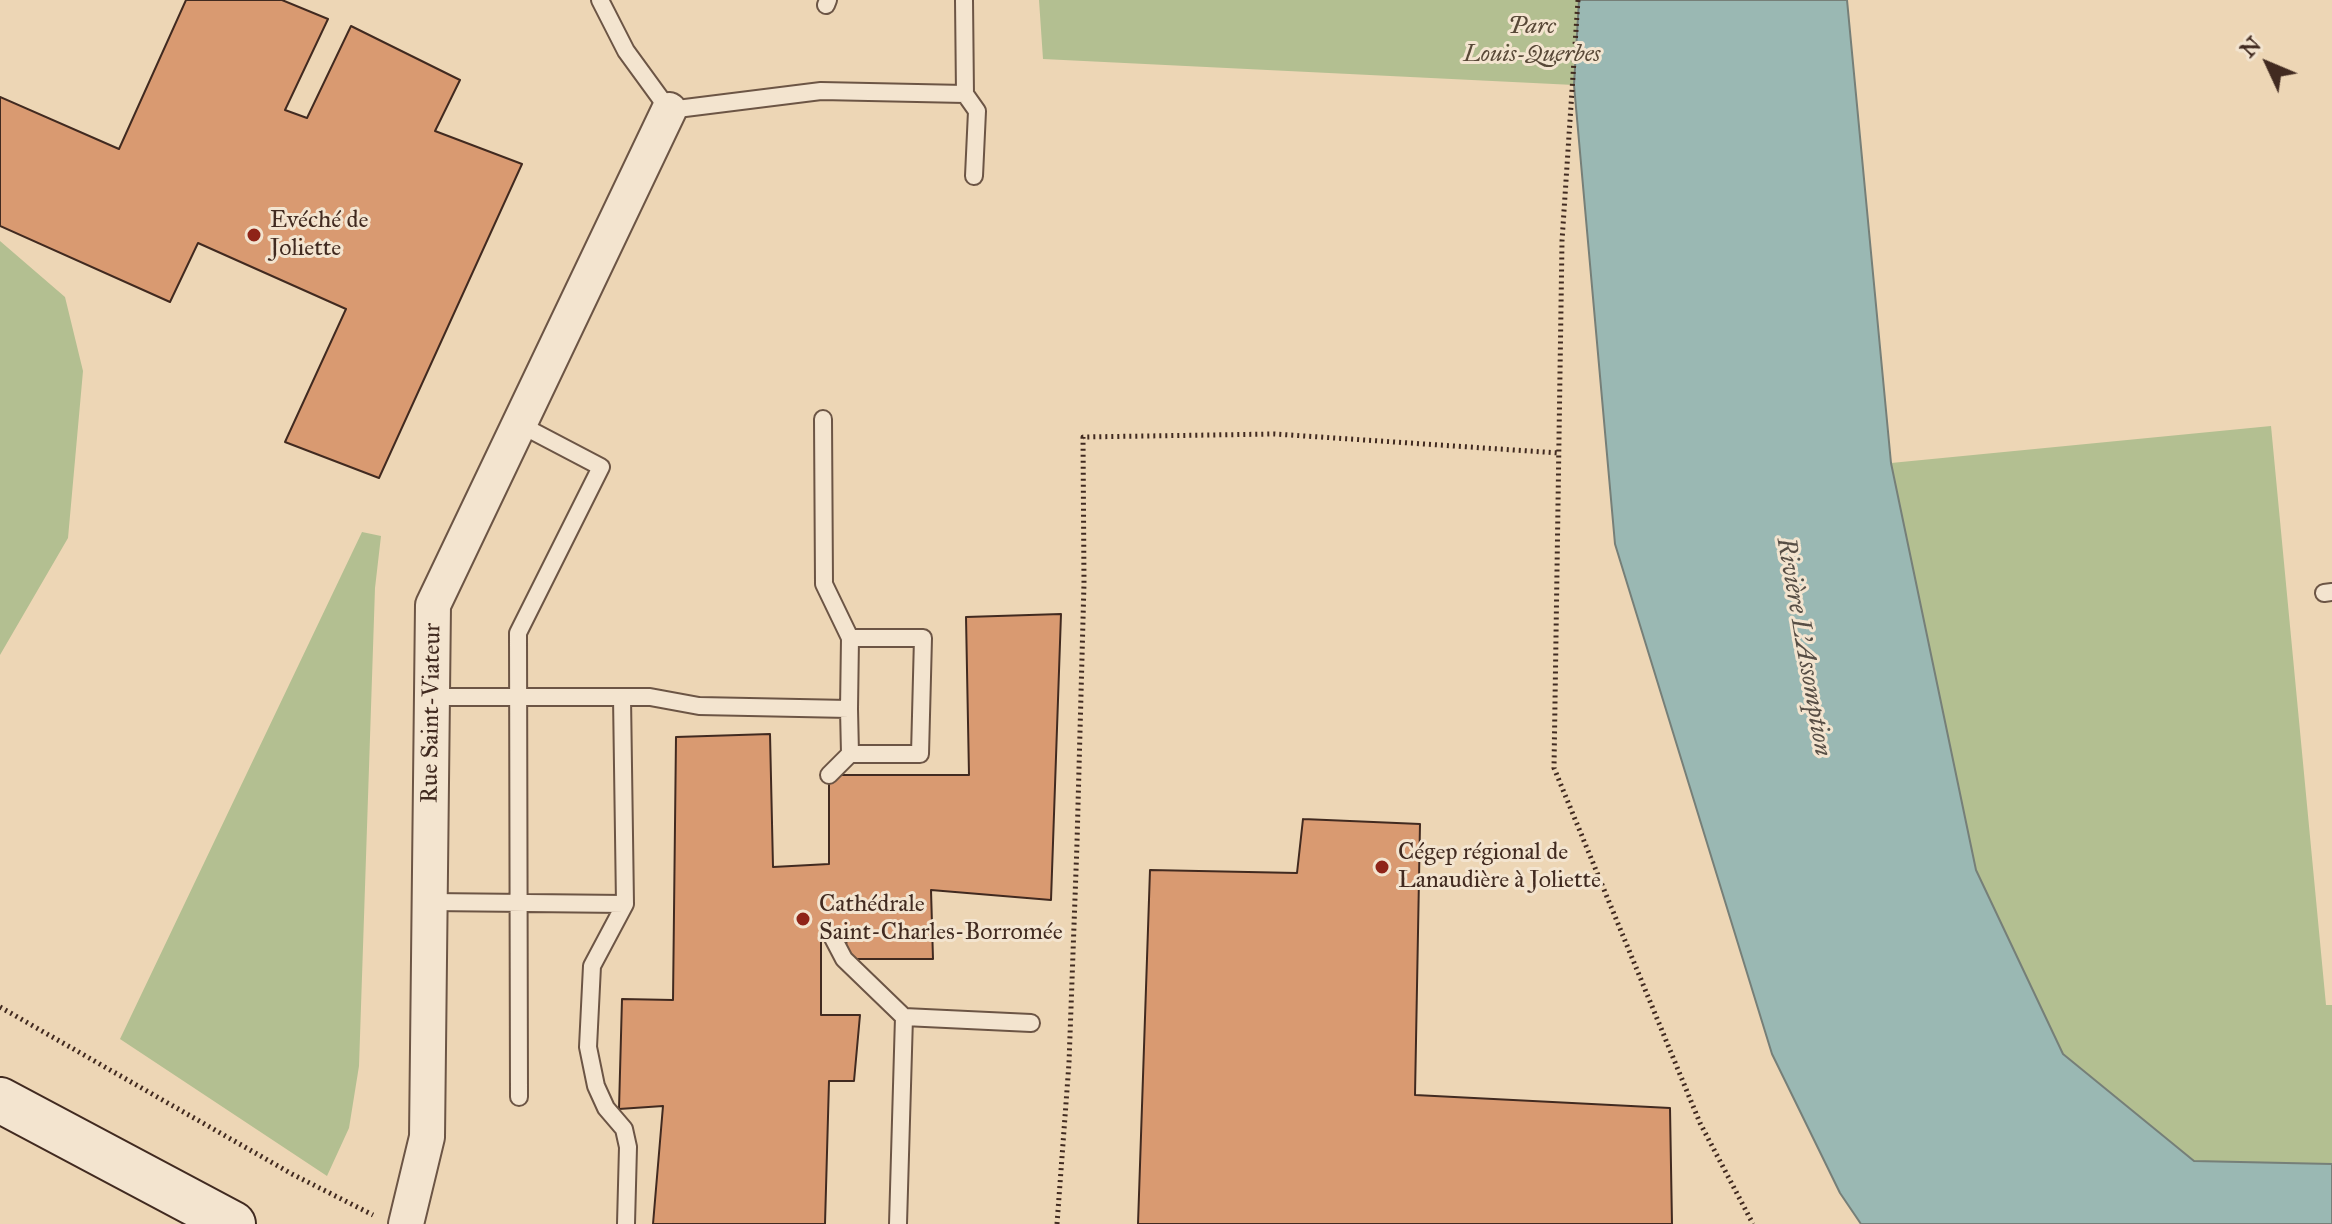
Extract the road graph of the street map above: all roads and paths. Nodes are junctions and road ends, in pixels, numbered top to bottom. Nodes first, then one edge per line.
1 (600, 0) edge
2 (964, 0) edge
3 (1578, 0) edge
4 (965, 94) junction
5 (669, 110) junction
6 (974, 176) dead end
7 (823, 419) dead end
8 (519, 424) junction
9 (1559, 453) junction
10 (850, 638) junction
11 (432, 697) junction
12 (518, 697) junction
13 (622, 697) junction
14 (849, 709) junction
15 (850, 754) junction
16 (829, 775) dead end
17 (430, 902) junction
18 (517, 903) junction
19 (625, 904) junction
20 (833, 938) dead end
21 (0, 1007) edge
22 (904, 1017) junction
23 (1031, 1023) dead end
24 (519, 1097) dead end
25 (0, 1100) edge
26 (391, 1220) edge
27 (233, 1224) edge
28 (626, 1224) edge
29 (898, 1224) edge
30 (1057, 1224) edge
31 (1753, 1224) edge

1 - 5 lane
2 - 4 lane
3 - 9 path
4 - 5 lane
4 - 6 lane
5 - 8 street, Rue Saint-Viateur
7 - 10 lane
8 - 11 street, Rue Saint-Viateur
8 - 12 lane
9 - 30 path
9 - 31 path
10 - 14 lane
10 - 15 lane
11 - 12 lane
11 - 17 street, Rue Saint-Viateur
12 - 13 lane
12 - 18 lane
13 - 14 lane
13 - 19 lane
14 - 15 lane
15 - 16 lane
17 - 18 lane
17 - 26 street, Rue Saint-Viateur
18 - 19 lane
18 - 24 lane
19 - 28 lane
20 - 22 lane
21 - 26 path
22 - 23 lane
22 - 29 lane
25 - 27 main road

